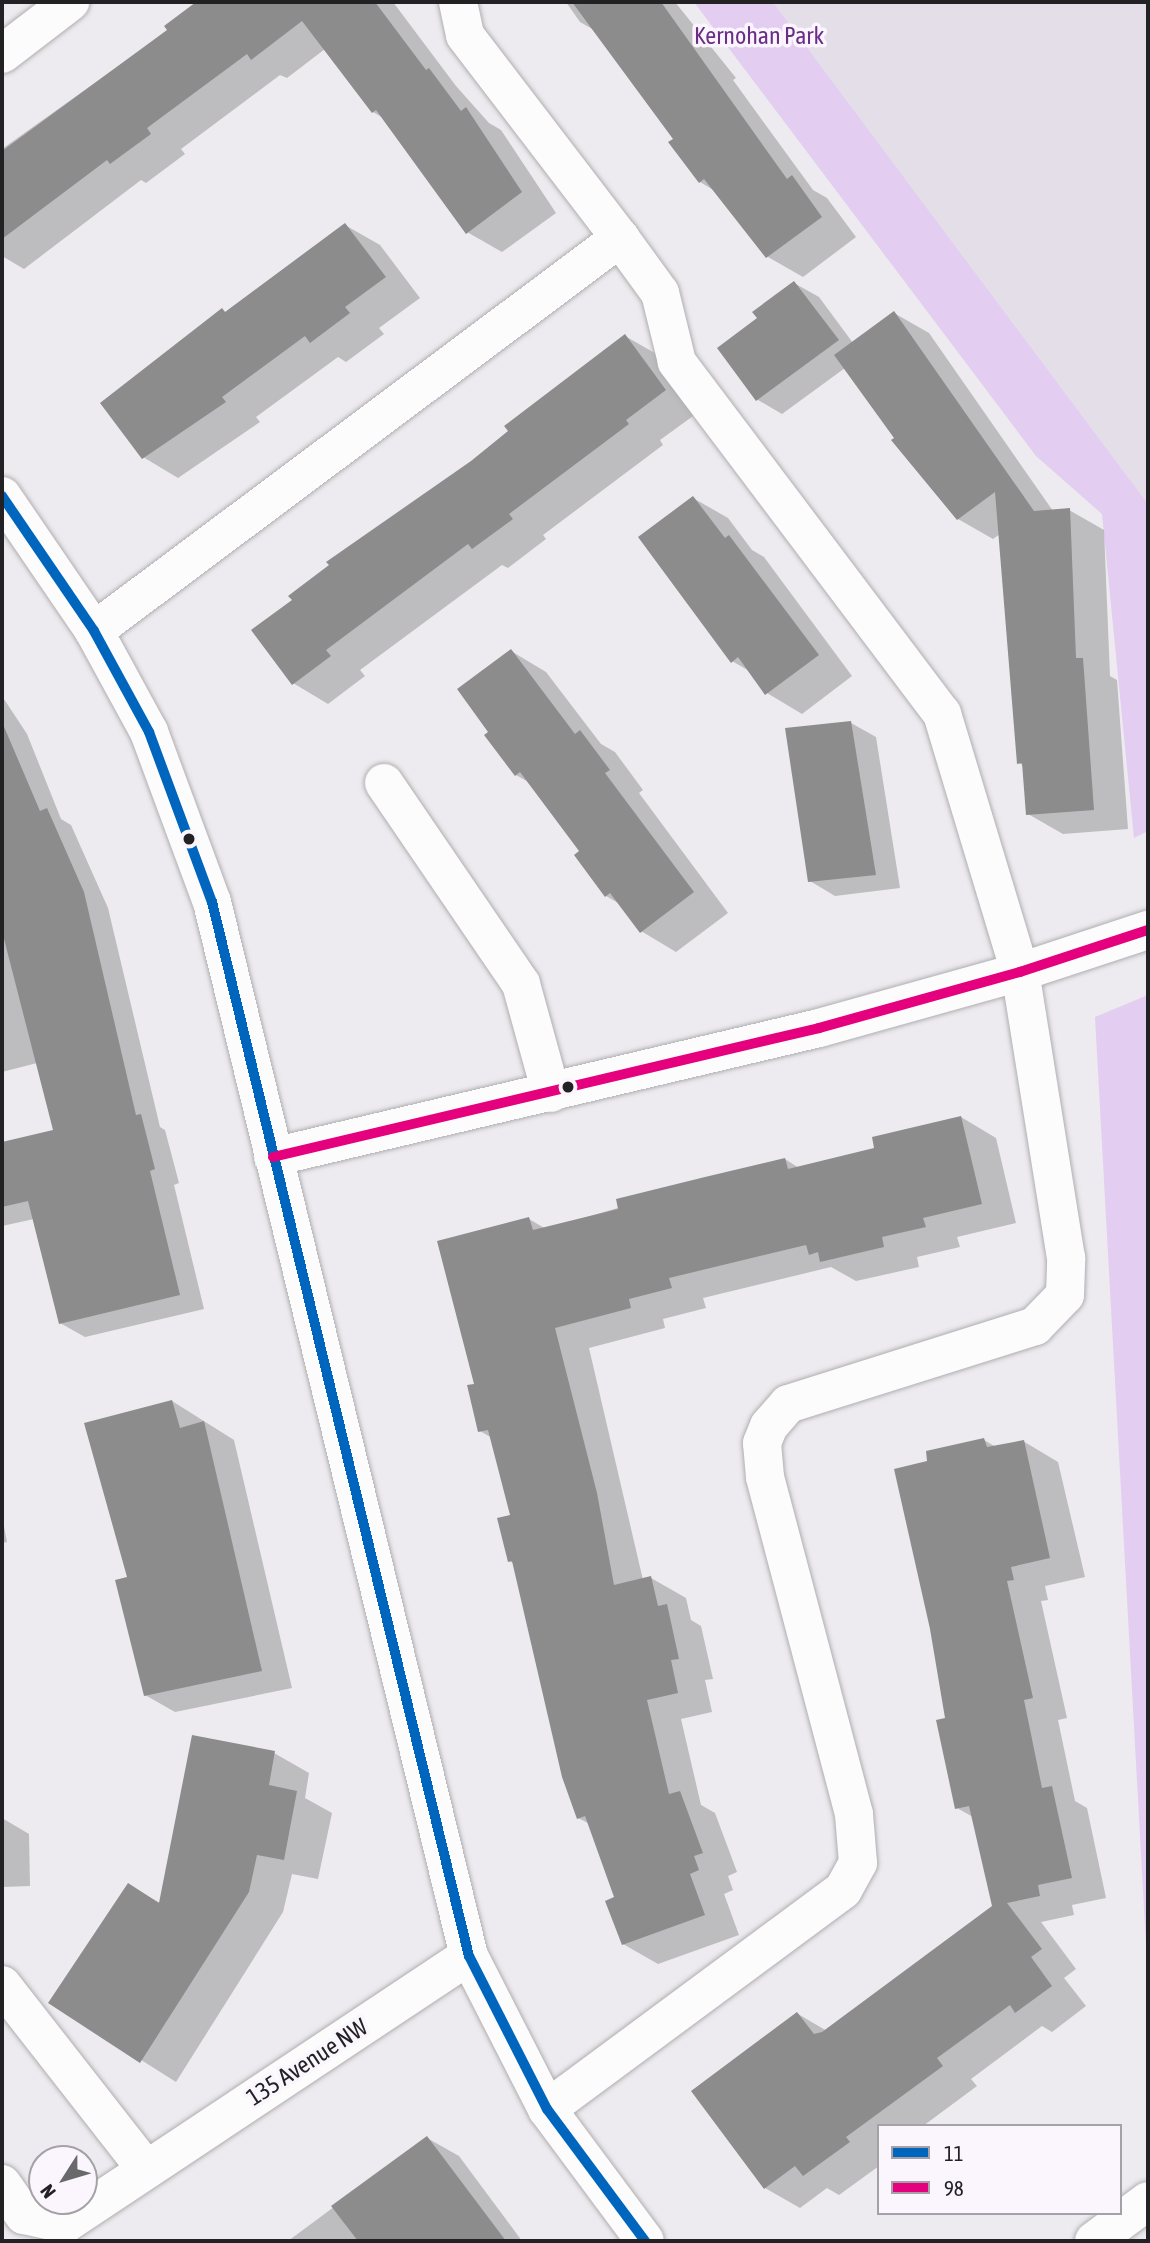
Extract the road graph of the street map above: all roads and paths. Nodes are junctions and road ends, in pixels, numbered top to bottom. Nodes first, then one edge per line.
1 (70, 2) edge
2 (458, 2) edge
3 (2, 54) edge
4 (620, 238) junction
5 (2, 496) edge
6 (94, 631) junction
7 (384, 783) dead end
8 (1148, 930) edge
9 (1020, 972) junction
10 (551, 1093) junction
11 (273, 1157) junction
12 (469, 1956) junction
13 (2, 1985) edge
14 (547, 2109) junction
15 (145, 2168) junction
16 (2, 2184) edge
17 (1148, 2201) edge
18 (645, 2241) edge
19 (1094, 2241) edge

1 - 3 street
2 - 4 street
4 - 6 street
4 - 9 street
5 - 6 street
6 - 11 street
7 - 10 street
8 - 9 street
9 - 10 street
9 - 14 street
10 - 11 street
11 - 12 street
12 - 14 street
12 - 15 street, 135 Avenue NW
13 - 15 street
14 - 18 street
15 - 16 street, 135 Avenue NW
17 - 19 street

